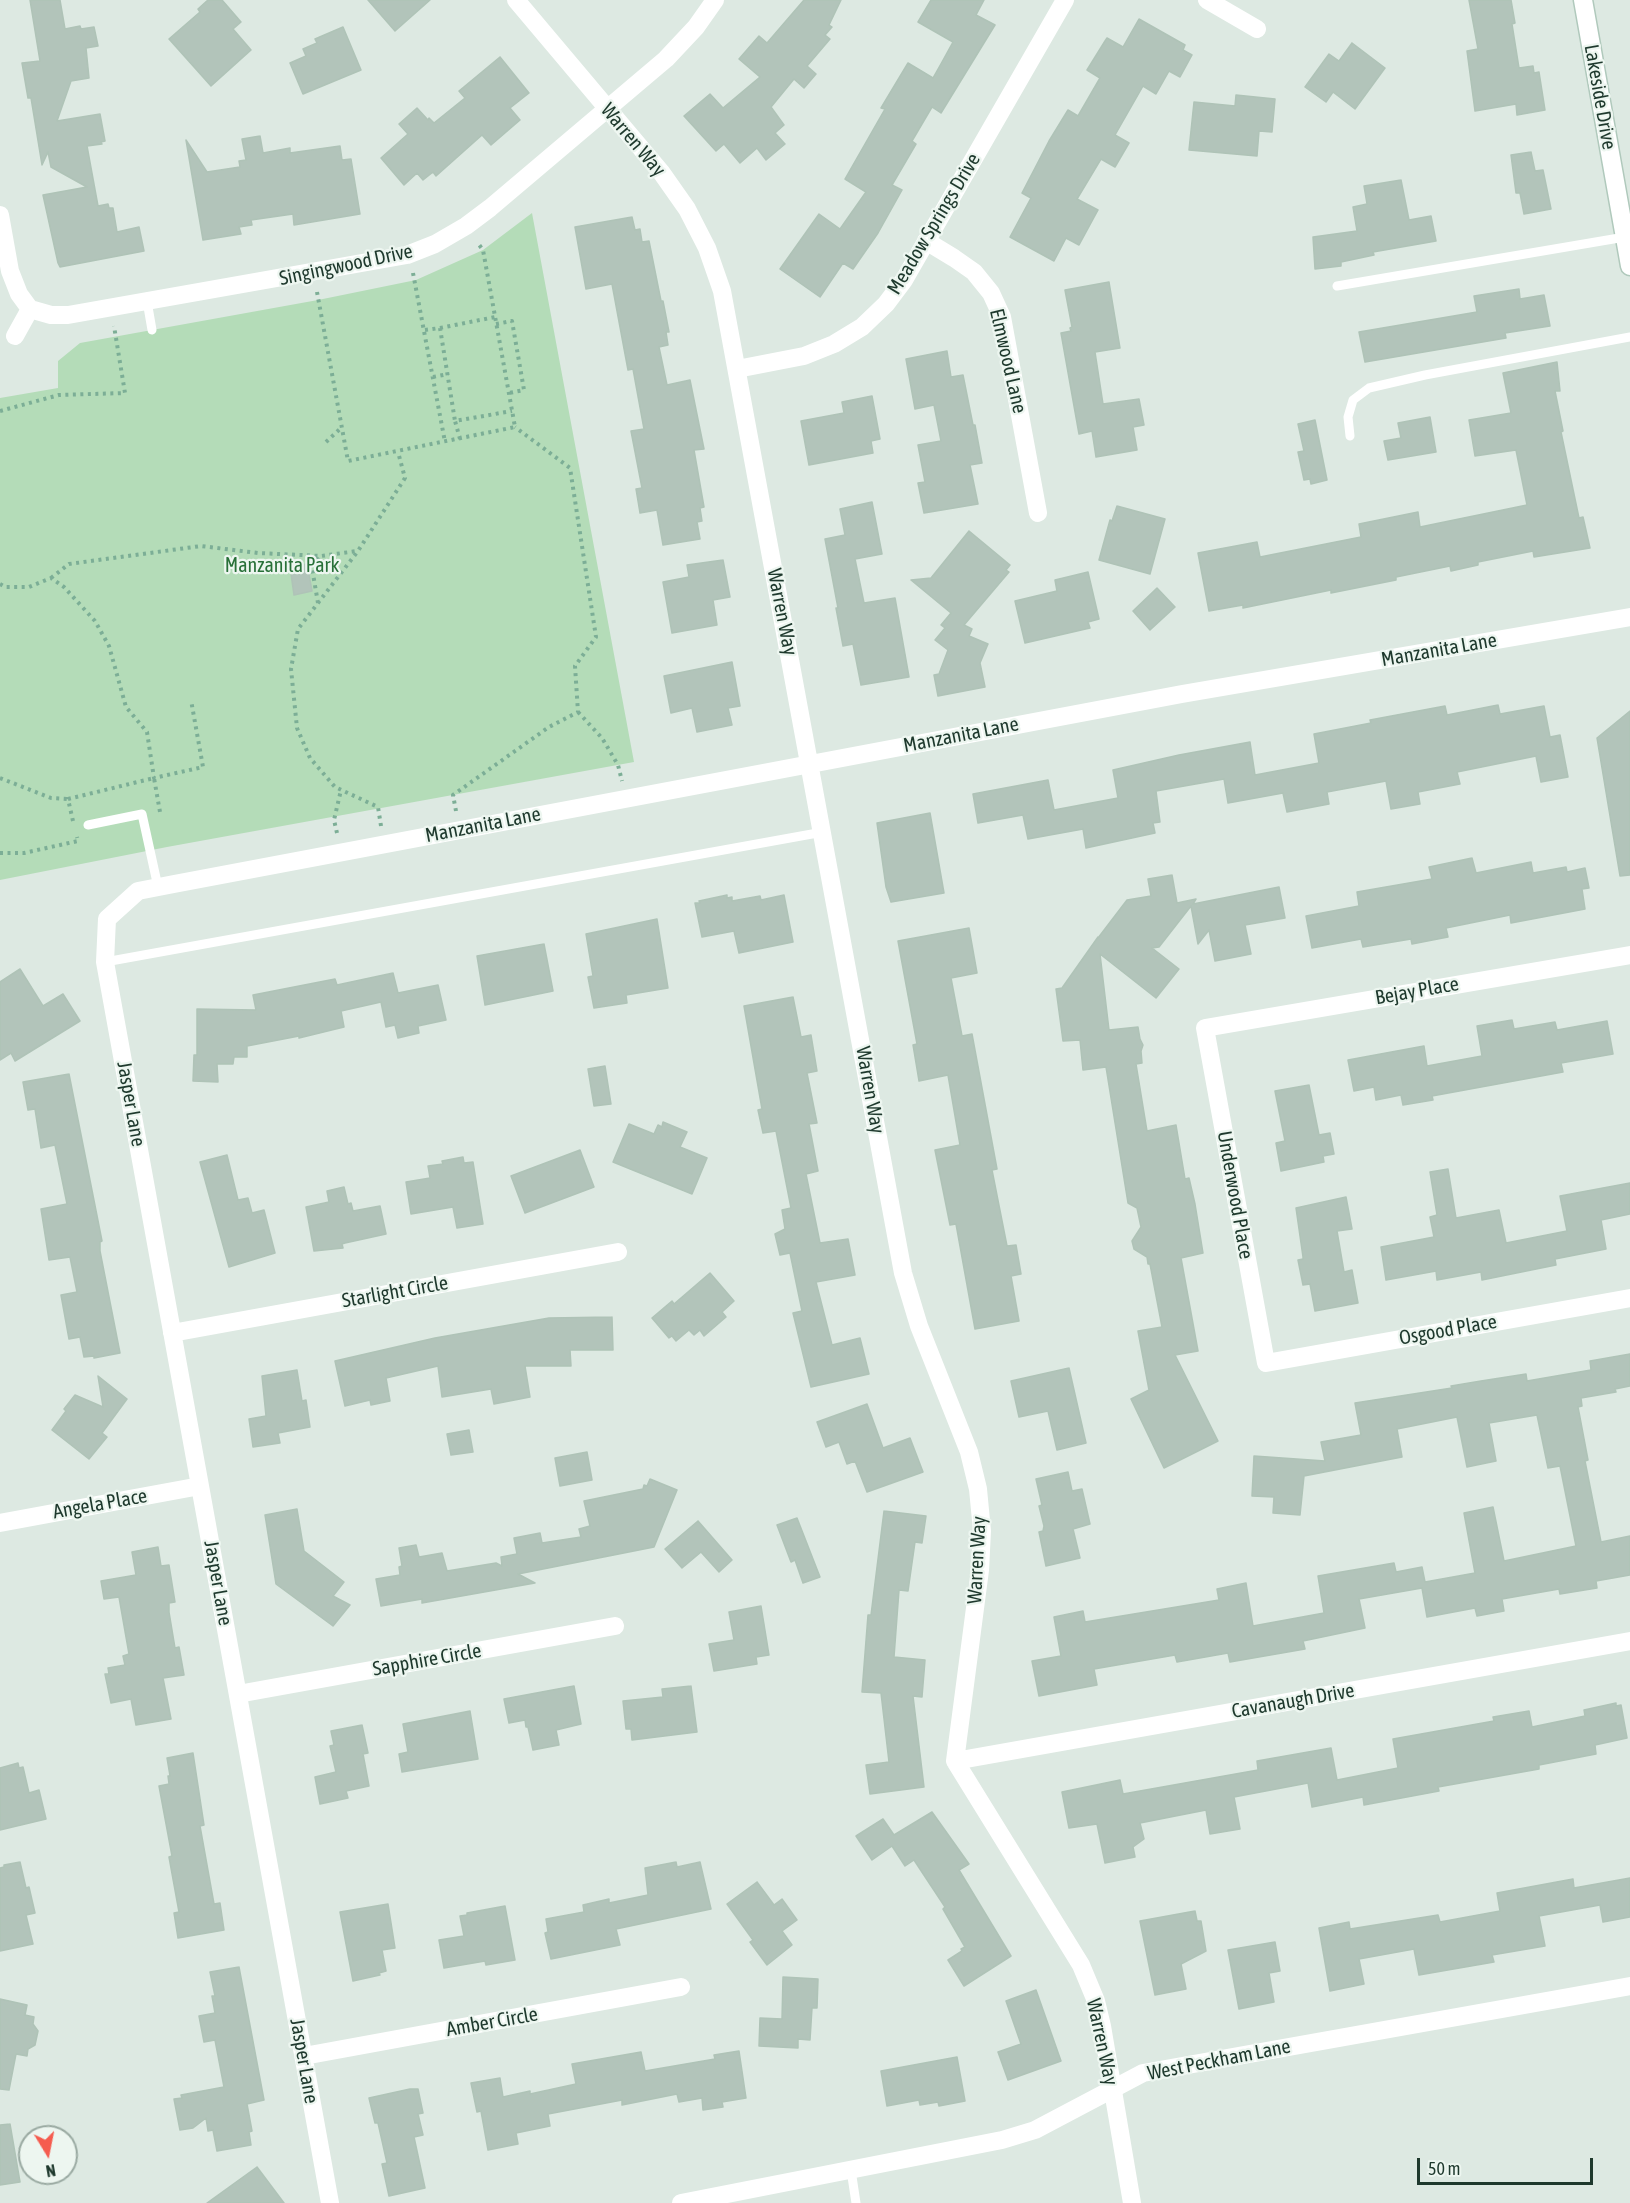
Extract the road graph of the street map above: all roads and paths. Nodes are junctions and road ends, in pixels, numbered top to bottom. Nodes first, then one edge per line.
1 (516, 0) edge
2 (715, 0) edge
3 (1065, 0) edge
4 (1207, 0) edge
5 (1583, 0) edge
6 (1257, 29) dead end
7 (608, 109) junction
8 (0, 215) edge
9 (466, 226) junction
10 (1625, 237) junction
11 (926, 241) junction
12 (407, 255) junction
13 (1630, 266) edge
14 (313, 273) junction
15 (1337, 286) dead end
16 (147, 301) junction
17 (110, 307) junction
18 (30, 309) junction
19 (495, 317) junction
20 (496, 324) junction
21 (440, 328) junction
22 (152, 330) dead end
23 (424, 330) junction
24 (15, 336) dead end
25 (1630, 337) edge
26 (737, 369) junction
27 (448, 374) junction
28 (433, 377) junction
29 (509, 393) junction
30 (0, 411) edge
31 (512, 411) junction
32 (456, 421) junction
33 (515, 427) junction
34 (341, 428) junction
35 (1350, 436) dead end
36 (460, 439) junction
37 (326, 442) dead end
38 (445, 442) junction
39 (398, 452) junction
40 (1038, 513) dead end
41 (358, 551) junction
42 (321, 556) junction
43 (51, 578) junction
44 (0, 584) edge
45 (318, 603) junction
46 (1630, 617) edge
47 (191, 700) dead end
48 (578, 712) junction
49 (810, 764) junction
50 (0, 778) edge
51 (341, 790) junction
52 (68, 799) dead end
53 (625, 799) junction
54 (88, 825) dead end
55 (459, 830) junction
56 (823, 832) junction
57 (385, 844) junction
58 (342, 852) junction
59 (158, 887) junction
60 (1630, 955) edge
61 (105, 962) junction
62 (1205, 1028) joint
63 (618, 1252) dead end
64 (1630, 1298) edge
65 (172, 1333) junction
66 (1266, 1363) joint
67 (200, 1486) junction
68 (0, 1523) edge
69 (615, 1626) dead end
70 (1630, 1641) edge
71 (238, 1694) junction
72 (955, 1761) junction
73 (1630, 1986) edge
74 (681, 1988) dead end
75 (304, 2056) junction
76 (1113, 2088) junction
77 (851, 2170) junction
78 (330, 2203) edge
79 (681, 2203) edge
80 (856, 2203) edge
81 (1132, 2203) edge

1 - 7 street, Warren Way
2 - 7 street, Singingwood Drive
3 - 11 street, Meadow Springs Drive
4 - 6 street
5 - 10 street, Lakeside Drive
7 - 9 street, Singingwood Drive
7 - 26 street, Warren Way
8 - 18 street
9 - 12 street, Singingwood Drive
9 - 19 path
10 - 13 street, Lakeside Drive
10 - 15 lane
11 - 26 street, Meadow Springs Drive
11 - 40 street, Elmwood Lane
12 - 14 street, Singingwood Drive
12 - 23 path
14 - 16 street, Singingwood Drive
14 - 34 path
16 - 17 street, Singingwood Drive
16 - 22 lane
17 - 18 street, Singingwood Drive
17 - 30 path
18 - 24 street
19 - 20 path
19 - 21 path
20 - 29 path
20 - 29 path
21 - 23 path
21 - 27 path
23 - 28 path
25 - 35 lane
26 - 49 street, Warren Way
27 - 28 path
27 - 32 path
28 - 38 path
29 - 31 path
31 - 32 path
31 - 33 path
32 - 36 path
33 - 36 path
33 - 48 path
34 - 37 path
34 - 39 path
36 - 38 path
38 - 39 path
39 - 41 path
41 - 42 path
41 - 45 path
42 - 43 path
42 - 45 path
43 - 44 path
43 - 47 path
45 - 51 path
46 - 49 street, Manzanita Lane
48 - 53 path
48 - 55 path
49 - 53 street, Manzanita Lane
49 - 56 street, Warren Way
50 - 52 path
51 - 57 path
51 - 58 path
53 - 55 street, Manzanita Lane
54 - 59 lane
55 - 57 street, Manzanita Lane
56 - 61 lane
56 - 72 street, Warren Way
57 - 58 street, Manzanita Lane
58 - 59 street, Manzanita Lane
59 - 61 street, Manzanita Lane
60 - 62 street, Bejay Place
61 - 65 street, Jasper Lane
62 - 66 street, Underwood Place
63 - 65 street, Starlight Circle
64 - 66 street, Osgood Place
65 - 67 street, Jasper Lane
67 - 68 street, Angela Place
67 - 71 street, Jasper Lane
69 - 71 street, Sapphire Circle
70 - 72 street, Cavanaugh Drive
71 - 75 street, Jasper Lane
72 - 76 street, Warren Way
73 - 76 street, West Peckham Lane
74 - 75 street, Amber Circle
75 - 78 street, Jasper Lane
76 - 77 street, West Peckham Lane
76 - 81 street, Warren Way
77 - 79 street, West Peckham Lane
77 - 80 lane

